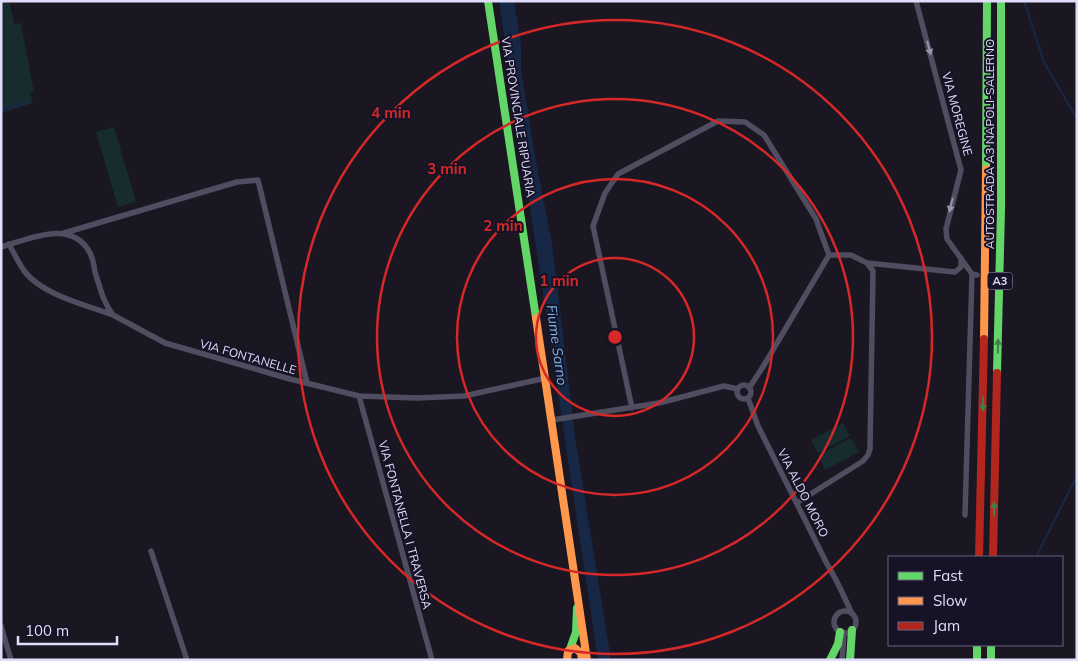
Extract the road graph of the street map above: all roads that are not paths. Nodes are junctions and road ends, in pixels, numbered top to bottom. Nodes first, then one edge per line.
1 (488, 1) edge
2 (916, 1) edge
3 (987, 1) edge
4 (1001, 1) edge
5 (64, 233) junction
6 (9, 244) junction
7 (1, 247) edge
8 (830, 255) junction
9 (961, 258) junction
10 (867, 263) junction
11 (113, 315) junction
12 (546, 378) junction
13 (307, 383) junction
14 (749, 388) junction
15 (738, 389) junction
16 (360, 396) junction
17 (748, 398) junction
18 (632, 408) junction
19 (554, 420) junction
20 (798, 502) junction
21 (965, 516) dead end
22 (151, 551) dead end
23 (979, 556) edge
24 (993, 556) edge
25 (577, 593) junction
26 (843, 597) junction
27 (836, 614) junction
28 (852, 614) junction
29 (1, 626) edge
30 (852, 630) junction
31 (842, 632) junction
32 (977, 646) edge
33 (991, 646) edge
34 (570, 649) junction
35 (584, 658) edge
36 (11, 660) edge
37 (187, 660) edge
38 (432, 660) edge
39 (567, 660) edge
40 (830, 660) edge
41 (842, 660) edge
42 (850, 660) edge
43 (977, 660) edge
44 (991, 660) edge

1 - 12 main road, VIA PROVINCIALE RIPUARIA
2 -> 9 street, VIA MOREGINE
3 -> 23 main road, AUTOSTRADA A3 NAPOLI-SALERNO / A3
24 -> 4 main road, AUTOSTRADA A3 NAPOLI-SALERNO / A3
5 - 6 street
5 - 11 street
5 - 13 street
6 - 7 street
6 - 11 street, VIA FONTANELLE
8 - 10 street
8 - 14 street
8 - 18 street
9 - 10 street
9 - 21 street, VIA MOREGINE
10 - 20 street
11 - 13 street, VIA FONTANELLE
12 - 16 street, VIA FONTANELLE
12 - 19 main road, VIA PROVINCIALE RIPUARIA
13 - 16 street, VIA FONTANELLE
14 - 15 street
14 - 17 street
15 - 17 street
15 - 18 street
16 - 38 street, VIA FONTANELLA I TRAVERSA
17 - 20 street, VIA ALDO MORO
18 - 19 street
19 - 25 main road, VIA PROVINCIALE RIPUARIA
20 - 26 street, VIA ALDO MORO
22 - 37 street
25 - 34 main road, VIA PROVINCIALE RIPUARIA
25 - 35 main road, VIA PROVINCIALE RIPUARIA
26 - 27 street
26 - 28 street, VIA ALDO MORO
27 - 28 street
27 - 31 street
28 - 30 street
29 - 36 street
30 - 31 street
30 - 42 main road
31 - 40 main road
31 - 41 street
32 - 43 main road
33 - 44 main road
34 - 35 main road, VIA PROVINCIALE RIPUARIA
34 - 39 main road, VIA PROVINCIALE RIPUARIA

